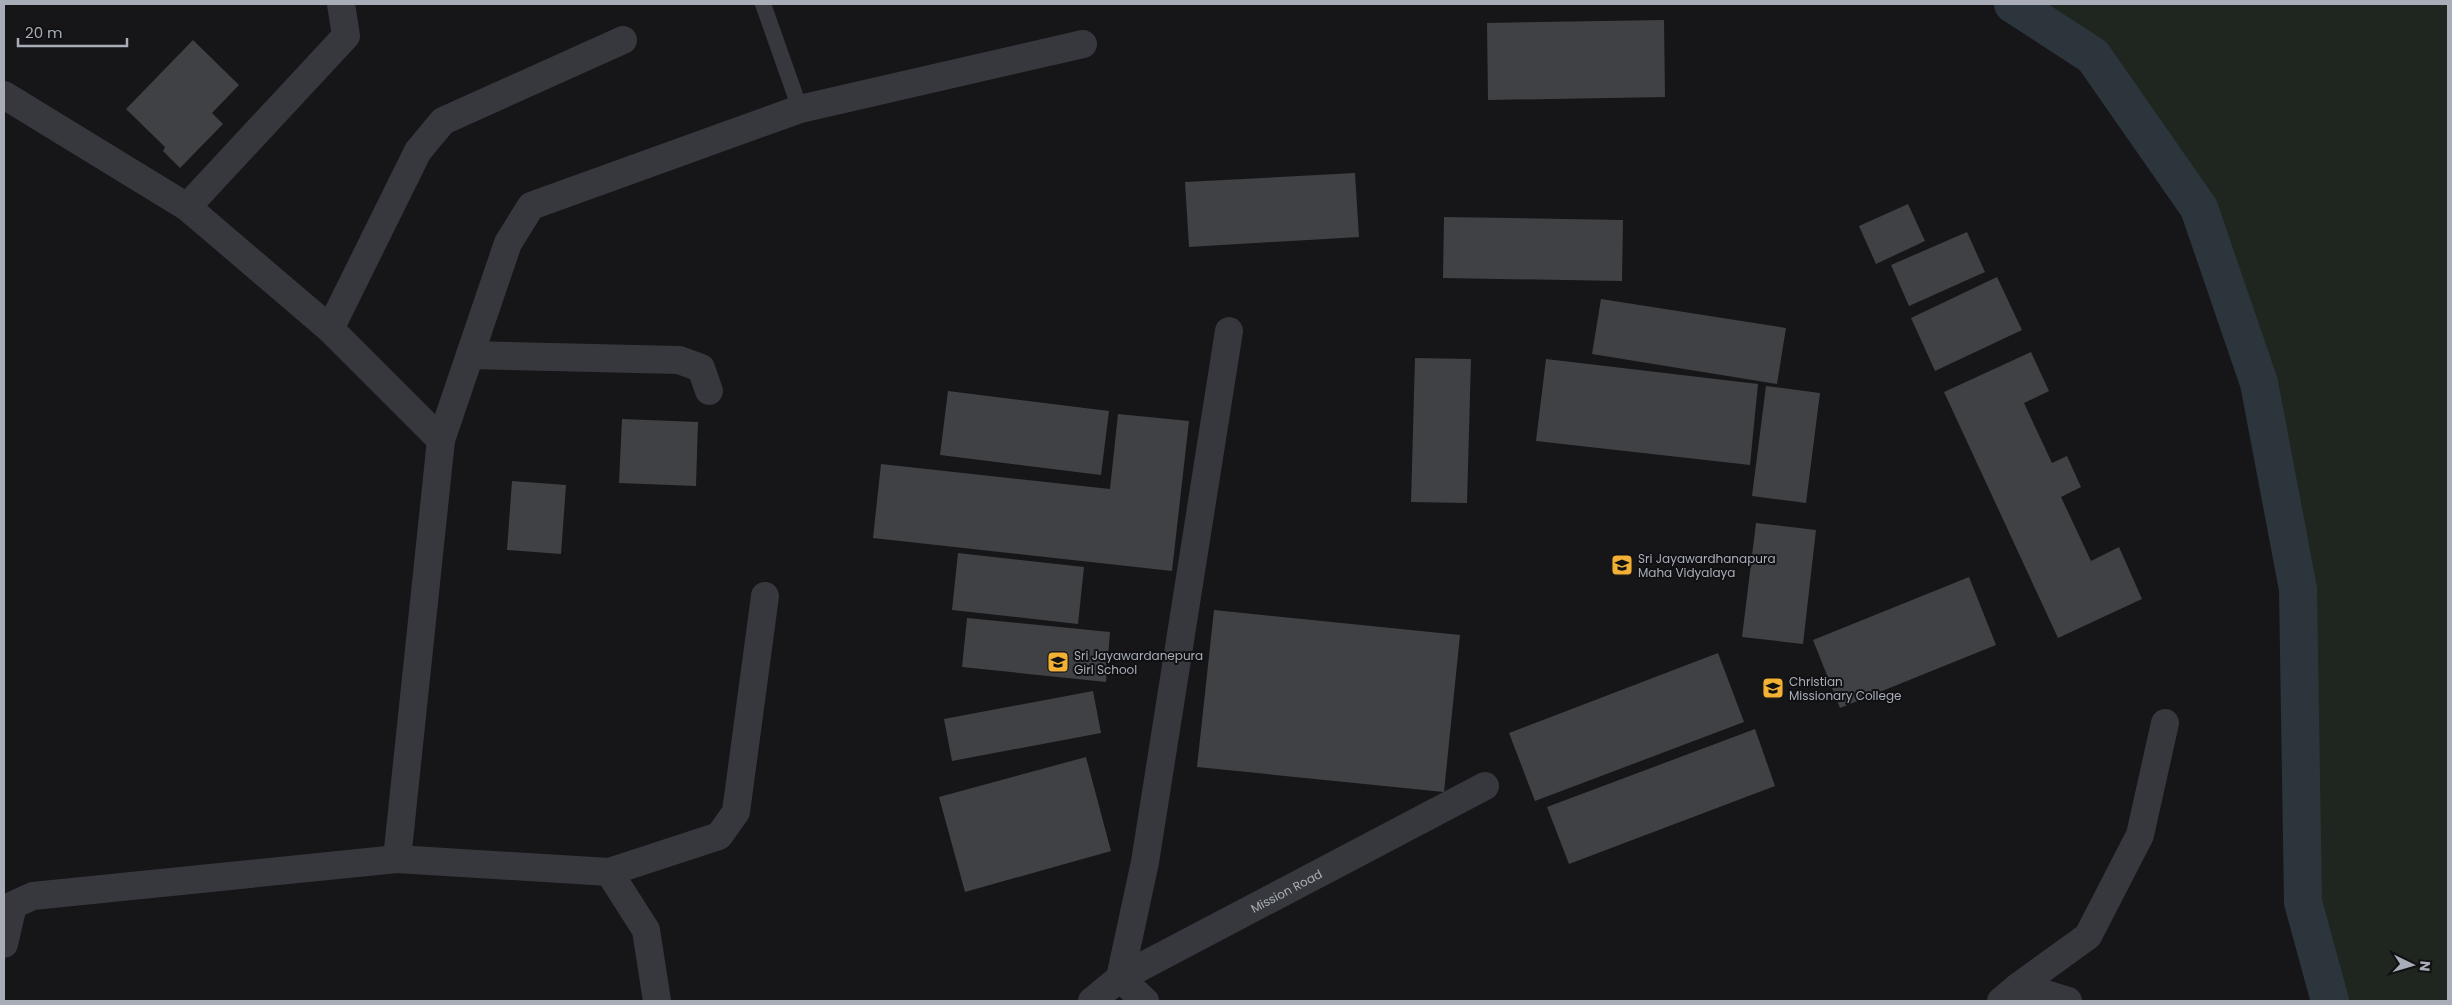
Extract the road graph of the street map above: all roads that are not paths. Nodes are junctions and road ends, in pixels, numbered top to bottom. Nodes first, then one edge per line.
1 (341, 4) edge
2 (763, 4) edge
3 (622, 40) dead end
4 (1083, 44) dead end
5 (4, 95) edge
6 (800, 109) junction
7 (187, 207) junction
8 (330, 329) junction
9 (1229, 332) dead end
10 (470, 355) junction
11 (709, 391) dead end
12 (441, 440) junction
13 (765, 596) dead end
14 (2165, 723) dead end
15 (1485, 786) dead end
16 (397, 859) junction
17 (609, 872) junction
18 (4, 944) edge
19 (1120, 978) junction
20 (2010, 994) edge
21 (657, 1001) edge
22 (1092, 1001) edge
23 (1146, 1001) edge
24 (2068, 1001) edge

1 - 7 street
2 - 6 lane
3 - 8 street
4 - 6 street
5 - 7 street
6 - 10 street
7 - 8 street
8 - 12 street
9 - 19 street
10 - 11 street
10 - 12 street
12 - 16 street
13 - 17 street
14 - 20 street
15 - 19 street, Mission Road
16 - 17 street
16 - 18 street
17 - 21 street
19 - 22 street, Mission Road
19 - 23 street
20 - 24 street

